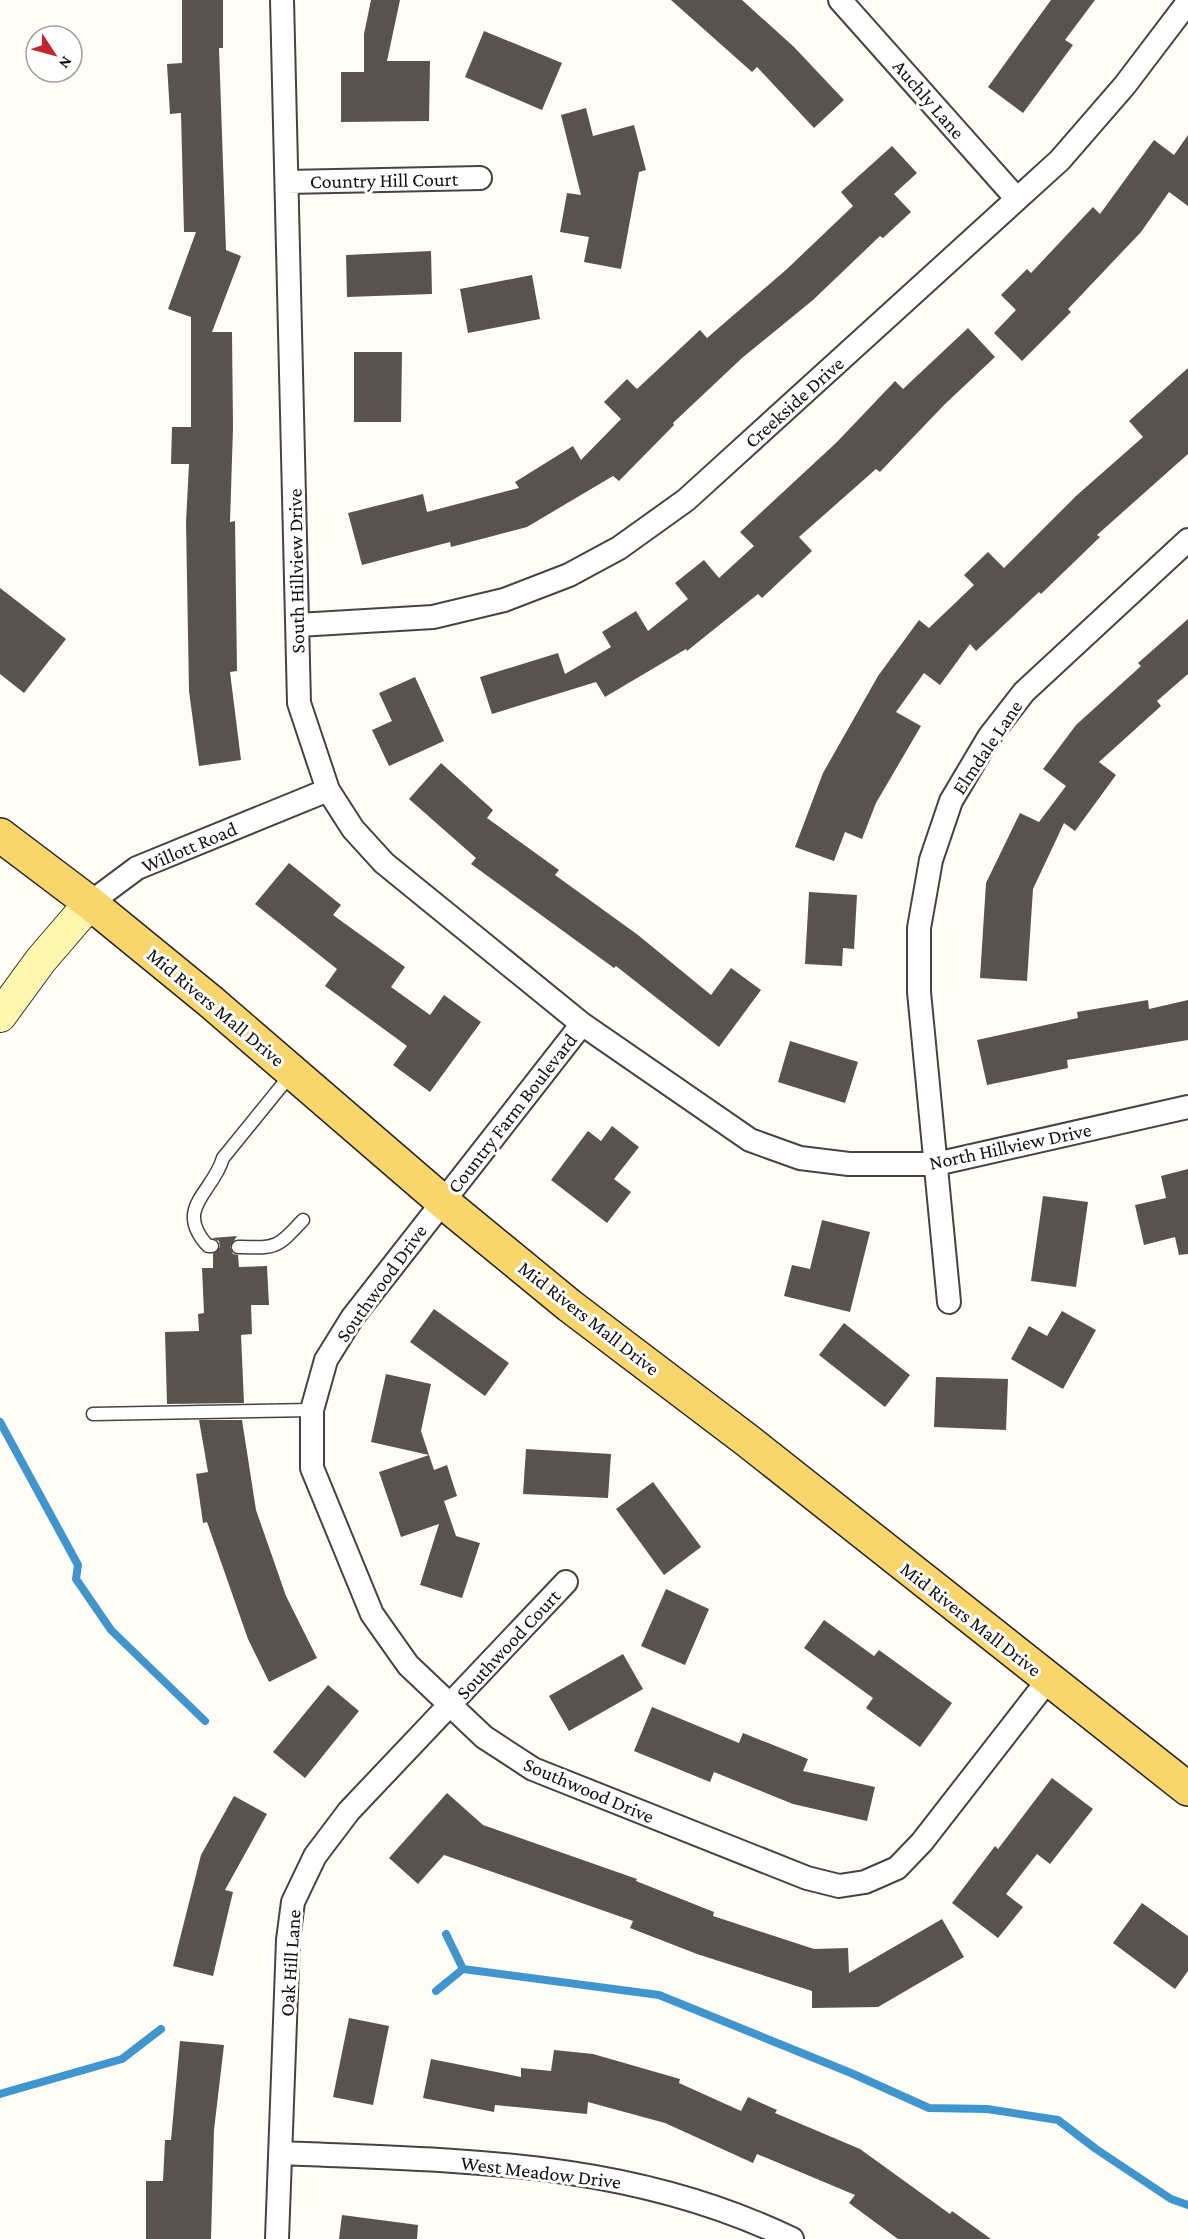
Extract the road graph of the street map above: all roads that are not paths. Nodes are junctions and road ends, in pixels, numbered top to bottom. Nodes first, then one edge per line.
1 (282, 0) edge
2 (840, 0) edge
3 (1188, 2) edge
4 (480, 178) dead end
5 (287, 182) junction
6 (1017, 199) junction
7 (1188, 540) edge
8 (298, 625) junction
9 (328, 790) junction
10 (0, 835) edge
11 (90, 903) junction
12 (0, 1016) edge
13 (582, 1024) junction
14 (293, 1072) junction
15 (1188, 1107) edge
16 (936, 1164) junction
17 (442, 1201) junction
18 (303, 1220) dead end
19 (212, 1246) dead end
20 (238, 1247) dead end
21 (949, 1302) dead end
22 (312, 1410) junction
23 (93, 1414) dead end
24 (566, 1582) dead end
25 (1048, 1680) junction
26 (449, 1707) junction
27 (1182, 1781) edge
28 (281, 2153) junction
29 (277, 2239) edge
30 (792, 2239) edge

1 - 5 street, South Hillview Drive
2 - 6 street, Auchly Lane
3 - 6 street, Creekside Drive
4 - 5 street, Country Hill Court
5 - 8 street, South Hillview Drive
6 - 8 street, Creekside Drive
7 - 16 street, Elmdale Lane
8 - 9 street, South Hillview Drive
9 - 11 street, Willott Road
9 - 13 street, South Hillview Drive
10 - 11 main road, Mid Rivers Mall Drive
11 - 12 main road, Willott Road
11 - 14 main road, Mid Rivers Mall Drive
13 - 16 street, North Hillview Drive
13 - 17 street, Country Farm Boulevard
14 - 17 main road, Mid Rivers Mall Drive
14 - 19 lane
15 - 16 street, North Hillview Drive
16 - 21 street, Elmdale Lane
17 - 22 street, Southwood Drive
17 - 25 main road, Mid Rivers Mall Drive
18 - 20 lane
22 - 23 lane
22 - 26 street, Southwood Drive
24 - 26 street, Southwood Court
25 - 26 street, Southwood Drive
25 - 27 main road, Mid Rivers Mall Drive
26 - 28 street, Oak Hill Lane
28 - 29 street, Oak Hill Lane
28 - 30 street, West Meadow Drive

